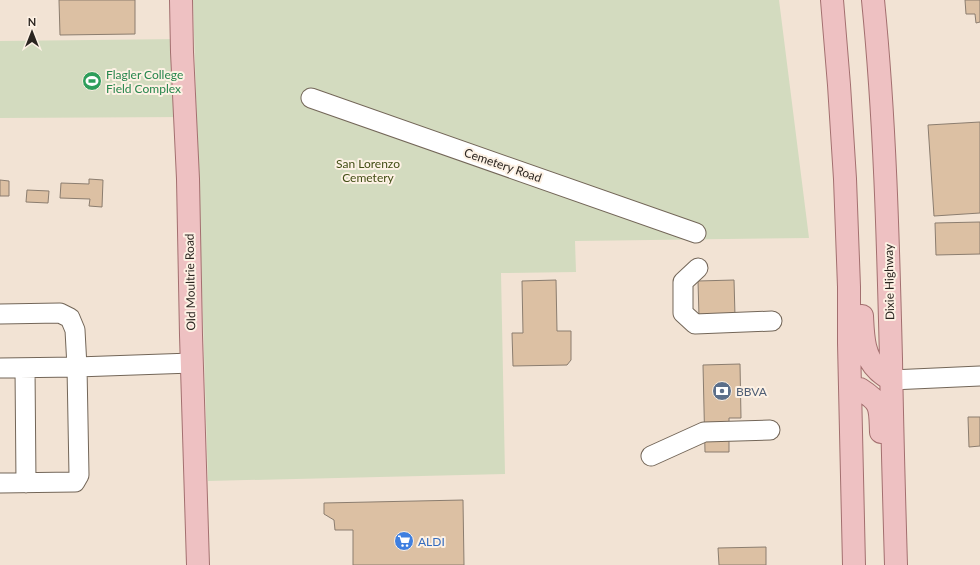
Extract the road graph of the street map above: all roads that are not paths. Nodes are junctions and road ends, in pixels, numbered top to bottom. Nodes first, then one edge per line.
1 (181, 0) edge
2 (832, 0) edge
3 (862, 0) edge
4 (873, 0) edge
5 (311, 98) dead end
6 (842, 138) junction
7 (696, 233) dead end
8 (698, 268) dead end
9 (889, 278) junction
10 (0, 314) edge
11 (772, 321) dead end
12 (192, 363) junction
13 (77, 367) junction
14 (0, 368) edge
15 (25, 368) junction
16 (980, 376) edge
17 (891, 380) junction
18 (860, 388) junction
19 (851, 424) junction
20 (770, 430) dead end
21 (651, 456) dead end
22 (0, 483) edge
23 (26, 483) junction
24 (198, 565) edge
25 (854, 565) edge
26 (884, 565) edge
27 (896, 565) edge

1 - 12 main road, Old Moultrie Road
2 - 6 main road
3 - 9 main road
4 - 9 main road, Dixie Highway
5 - 7 street, Cemetery Road
6 - 17 main road
6 - 19 main road
8 - 11 street
9 - 17 main road, Dixie Highway
10 - 13 street
12 - 13 street
12 - 24 main road, Old Moultrie Road
13 - 15 street
13 - 23 street
14 - 15 street
15 - 23 street
16 - 17 street
17 - 18 main road
17 - 27 main road, Dixie Highway
18 - 19 main road
18 - 26 main road
19 - 25 main road
20 - 21 street
22 - 23 street

